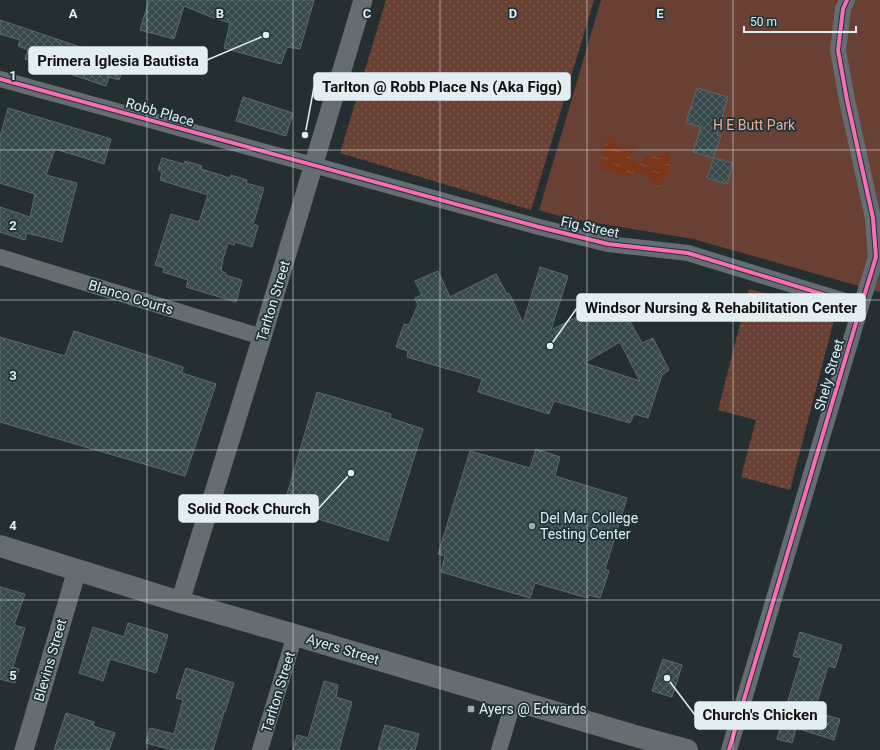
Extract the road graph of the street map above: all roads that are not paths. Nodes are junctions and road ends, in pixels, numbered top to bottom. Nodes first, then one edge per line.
1 (363, 0) edge
2 (847, 0) edge
3 (0, 79) edge
4 (314, 166) junction
5 (0, 257) edge
6 (861, 306) junction
7 (262, 337) junction
8 (0, 546) edge
9 (77, 570) junction
10 (180, 602) junction
11 (296, 635) junction
12 (514, 700) junction
13 (24, 750) edge
14 (260, 750) edge
15 (499, 750) edge
16 (687, 750) edge
17 (729, 750) edge

1 - 4 street, Tarlton Street
2 - 6 street, Shely Street
3 - 4 street, Robb Place
4 - 6 street, Fig Street
4 - 7 street, Tarlton Street
5 - 7 street, Blanco Courts
6 - 17 street, Shely Street
7 - 10 street, Tarlton Street
8 - 9 main road, Ayers Street
9 - 10 main road, Ayers Street
9 - 13 street, Blevins Street
10 - 11 main road, Ayers Street
11 - 12 main road, Ayers Street
11 - 14 street, Tarlton Street
12 - 15 street
12 - 16 main road, Ayers Street

